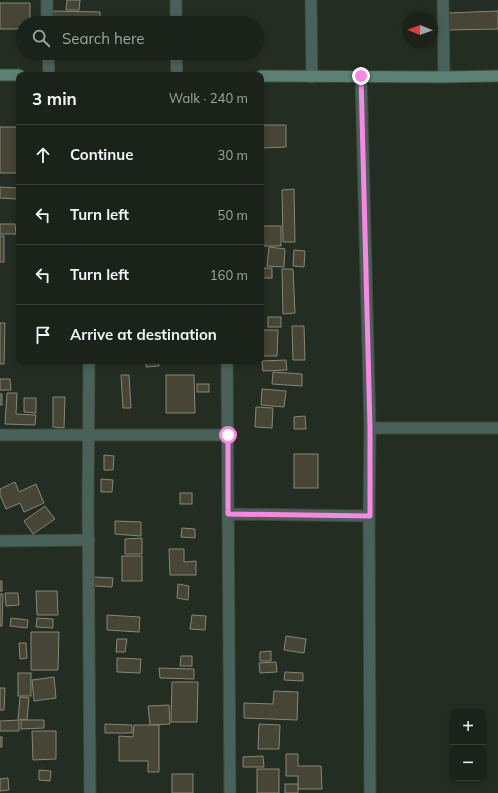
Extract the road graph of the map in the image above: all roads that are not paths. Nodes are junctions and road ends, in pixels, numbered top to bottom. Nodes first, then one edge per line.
1 (47, 0) edge
2 (176, 0) edge
3 (311, 0) edge
4 (443, 0) edge
5 (47, 16) edge
6 (176, 16) edge
7 (48, 60) edge
8 (176, 60) edge
9 (49, 72) edge
10 (176, 72) edge
11 (0, 75) edge
12 (16, 75) edge
13 (264, 76) edge
14 (361, 76) junction
15 (498, 76) edge
16 (312, 77) junction
17 (444, 77) junction
18 (89, 364) edge
19 (227, 364) edge
20 (370, 428) junction
21 (498, 428) edge
22 (0, 435) edge
23 (89, 435) junction
24 (228, 435) junction
25 (228, 514) junction
26 (370, 516) junction
27 (89, 540) junction
28 (0, 541) edge
29 (90, 793) edge
30 (230, 793) edge
31 (370, 793) edge

1 - 5 street
2 - 6 street
3 - 16 street
4 - 17 street
7 - 9 street
8 - 10 street
11 - 12 main road
13 - 16 main road
14 - 16 main road
14 - 17 main road
14 - 20 street
15 - 17 main road
18 - 23 street
19 - 24 street
20 - 21 street
20 - 26 street
22 - 23 street
23 - 24 street
23 - 27 street
24 - 25 street
25 - 26 street
25 - 30 street
26 - 31 street
27 - 28 street
27 - 29 street

